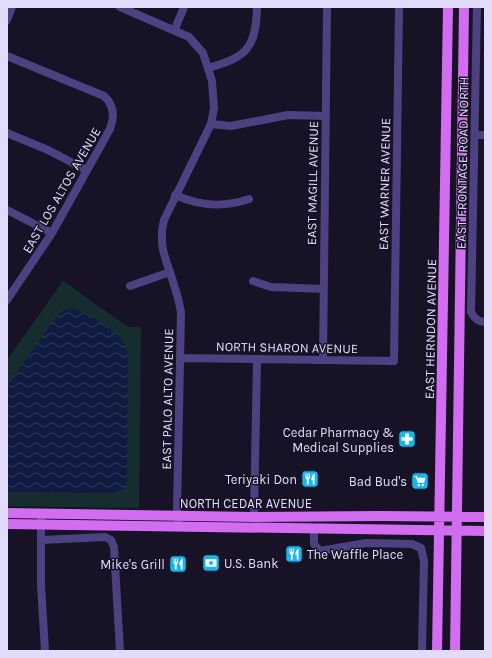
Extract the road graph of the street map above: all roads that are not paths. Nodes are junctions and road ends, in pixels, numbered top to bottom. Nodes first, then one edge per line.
1 (12, 7) edge
2 (120, 7) edge
3 (184, 7) edge
4 (257, 7) edge
5 (327, 7) edge
6 (399, 7) edge
7 (448, 7) edge
8 (464, 7) edge
9 (476, 7) edge
10 (7, 20) edge
11 (175, 29) junction
12 (7, 56) edge
13 (208, 68) junction
14 (325, 116) junction
15 (211, 124) junction
16 (7, 133) edge
17 (475, 135) junction
18 (485, 135) edge
19 (86, 170) junction
20 (175, 195) junction
21 (249, 199) dead end
22 (7, 210) edge
23 (52, 233) junction
24 (170, 272) junction
25 (253, 281) dead end
26 (130, 286) dead end
27 (323, 288) junction
28 (7, 300) edge
29 (485, 322) edge
30 (180, 358) junction
31 (257, 359) junction
32 (322, 360) junction
33 (394, 361) joint
34 (7, 513) edge
35 (41, 513) junction
36 (178, 516) junction
37 (327, 516) junction
38 (440, 516) junction
39 (457, 516) junction
40 (254, 517) junction
41 (485, 517) edge
42 (7, 524) edge
43 (41, 524) junction
44 (179, 527) junction
45 (253, 528) junction
46 (314, 528) junction
47 (439, 530) junction
48 (457, 530) junction
49 (485, 531) edge
50 (42, 540) junction
51 (45, 651) edge
52 (120, 651) edge
53 (422, 651) edge
54 (438, 651) edge
55 (455, 651) edge

1 - 10 street
2 - 11 street, EAST PALO ALTO AVENUE
3 - 11 street
4 - 13 street
5 - 14 street, EAST MAGILL AVENUE
6 - 33 street, EAST WARNER AVENUE
7 - 38 main road, EAST HERNDON AVENUE
8 - 39 main road
9 - 17 street, EAST FRONTAGE ROAD NORTH
11 - 13 street, EAST PALO ALTO AVENUE
12 - 19 street, EAST LOS ALTOS AVENUE
13 - 15 street, EAST PALO ALTO AVENUE
14 - 15 street
14 - 27 street, EAST MAGILL AVENUE
15 - 20 street, EAST PALO ALTO AVENUE
16 - 19 street
17 - 18 street
17 - 29 street, EAST FRONTAGE ROAD NORTH
19 - 23 street, EAST LOS ALTOS AVENUE
20 - 21 street
20 - 24 street, EAST PALO ALTO AVENUE
22 - 23 street
23 - 28 street, EAST LOS ALTOS AVENUE
24 - 26 street
24 - 30 street, EAST PALO ALTO AVENUE
25 - 27 street
27 - 32 street, EAST MAGILL AVENUE
30 - 31 street, NORTH SHARON AVENUE
30 - 36 street, EAST PALO ALTO AVENUE
31 - 32 street, NORTH SHARON AVENUE
31 - 40 street
32 - 33 street, NORTH SHARON AVENUE
34 - 35 main road, NORTH CEDAR AVENUE
35 - 36 main road, NORTH CEDAR AVENUE
35 - 43 street
36 - 40 main road, NORTH CEDAR AVENUE
36 - 44 street, EAST PALO ALTO AVENUE
37 - 38 main road, NORTH CEDAR AVENUE
37 - 40 main road, NORTH CEDAR AVENUE
37 - 45 main road
38 - 39 main road, NORTH CEDAR AVENUE
38 - 47 main road, EAST HERNDON AVENUE
39 - 41 main road, NORTH CEDAR AVENUE
39 - 48 main road
42 - 43 main road, NORTH CEDAR AVENUE
43 - 44 main road, NORTH CEDAR AVENUE
43 - 50 street
44 - 45 main road, NORTH CEDAR AVENUE
45 - 46 main road, NORTH CEDAR AVENUE
46 - 47 main road, NORTH CEDAR AVENUE
46 - 53 street
47 - 48 main road, NORTH CEDAR AVENUE
47 - 54 main road, EAST HERNDON AVENUE
48 - 49 main road, NORTH CEDAR AVENUE
48 - 55 main road
50 - 51 street
50 - 52 street

